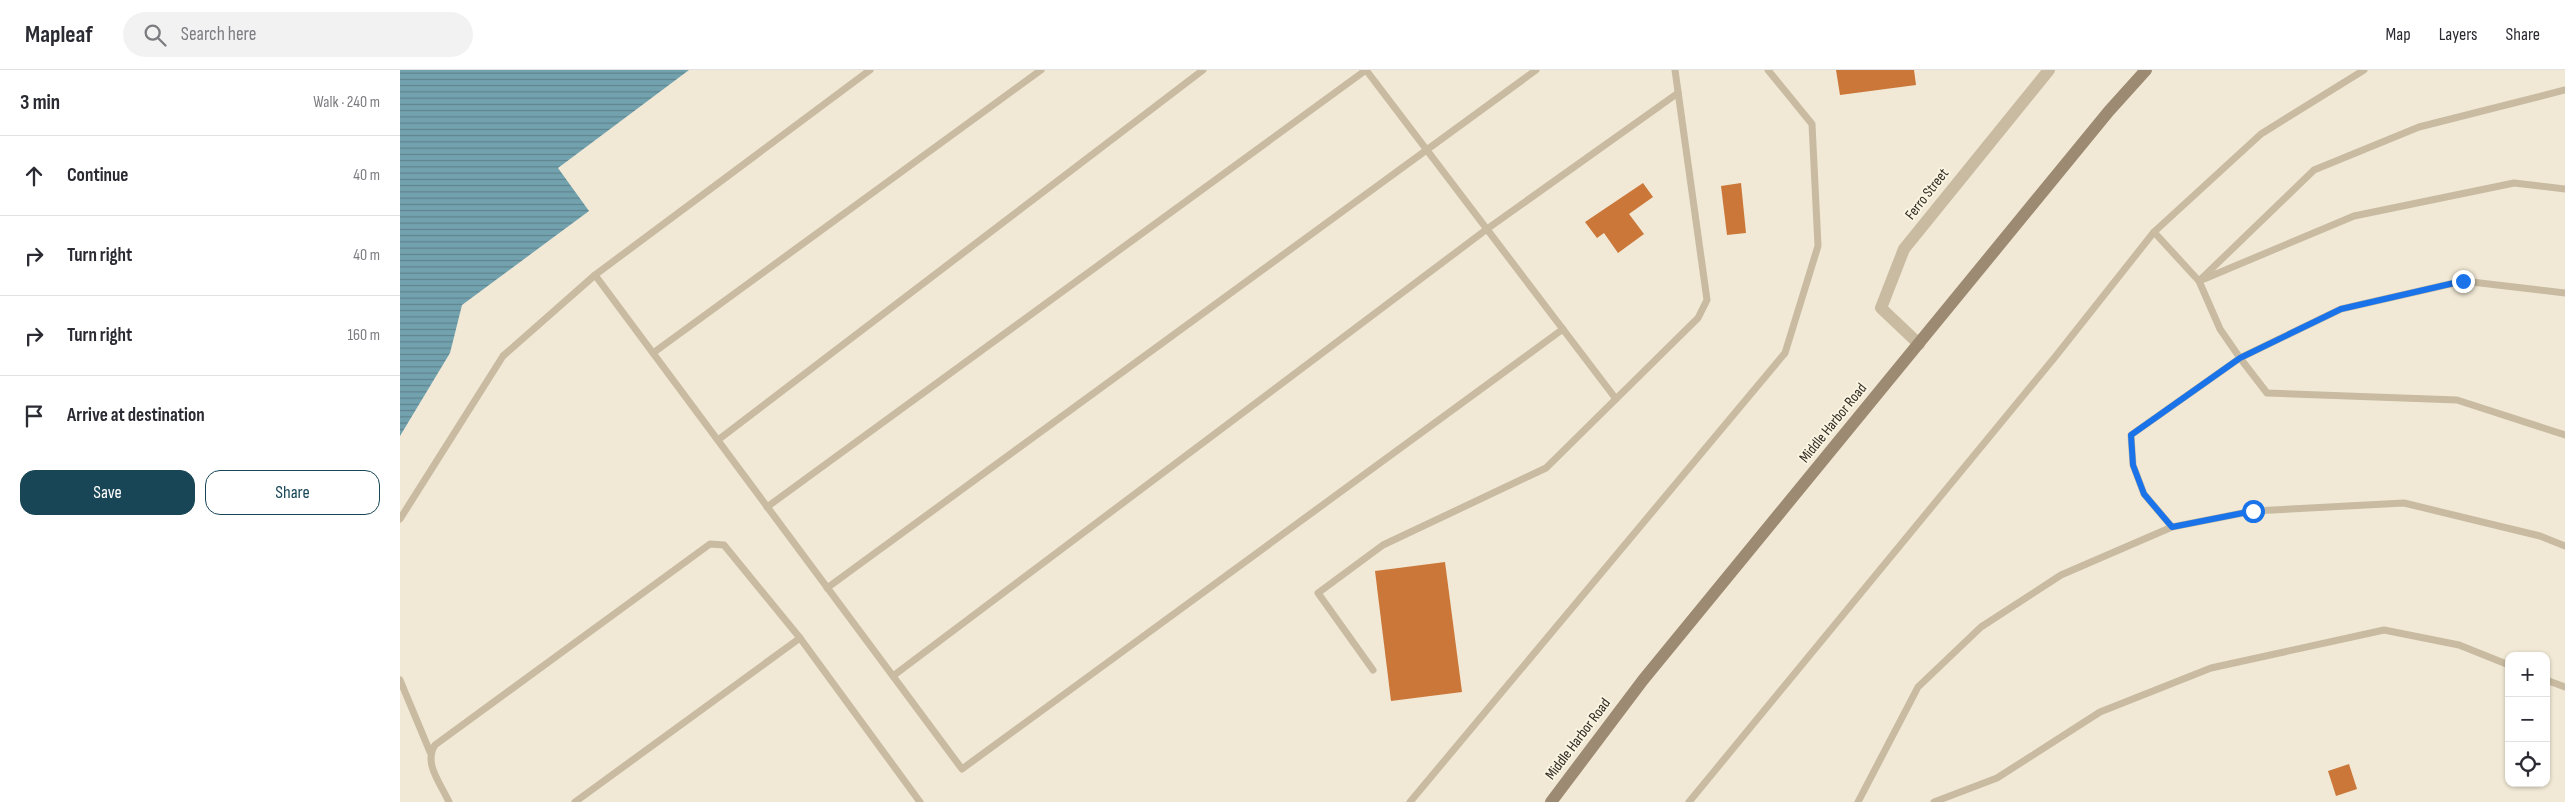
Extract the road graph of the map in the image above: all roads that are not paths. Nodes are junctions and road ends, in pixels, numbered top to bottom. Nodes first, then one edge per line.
1 (870, 70) edge
2 (1041, 70) edge
3 (1203, 70) edge
4 (1366, 70) edge
5 (1536, 70) edge
6 (1675, 70) edge
7 (1768, 70) edge
8 (2049, 70) edge
9 (2146, 70) edge
10 (2364, 70) edge
11 (2565, 90) edge
12 (1678, 93) junction
13 (1427, 150) junction
14 (2565, 188) edge
15 (1487, 229) junction
16 (2154, 232) junction
17 (595, 275) junction
18 (2199, 281) junction
19 (2565, 293) edge
20 (1563, 329) junction
21 (1919, 344) junction
22 (653, 353) junction
23 (2240, 358) junction
24 (1616, 398) junction
25 (2565, 435) edge
26 (718, 440) junction
27 (767, 507) junction
28 (400, 519) edge
29 (2172, 527) junction
30 (2565, 546) edge
31 (828, 588) junction
32 (800, 638) junction
33 (2505, 663) edge
34 (1373, 670) dead end
35 (893, 676) junction
36 (400, 680) edge
37 (2550, 681) edge
38 (2565, 687) edge
39 (430, 752) junction
40 (449, 802) edge
41 (574, 802) edge
42 (920, 802) edge
43 (1410, 802) edge
44 (1551, 802) edge
45 (1689, 802) edge
46 (1858, 802) edge
47 (1934, 802) edge

1 - 17 lane
2 - 22 lane
3 - 26 lane
4 - 13 lane
4 - 27 lane
5 - 13 lane
6 - 12 lane
7 - 43 lane
8 - 21 street, Ferro Street
9 - 21 main road, Middle Harbor Road
10 - 16 lane
11 - 18 lane
12 - 15 lane
12 - 24 lane
13 - 15 lane
13 - 31 lane
14 - 18 lane
15 - 20 lane
15 - 35 lane
16 - 18 lane
16 - 45 lane
17 - 22 lane
17 - 28 lane
18 - 23 lane
19 - 23 lane
20 - 24 lane
20 - 35 lane
21 - 44 main road, Middle Harbor Road
22 - 26 lane
23 - 25 lane
23 - 29 lane
24 - 34 lane
26 - 27 lane
27 - 31 lane
29 - 30 lane
29 - 46 lane
31 - 35 lane
32 - 39 lane
32 - 41 lane
32 - 42 lane
33 - 47 lane
36 - 39 lane
37 - 38 lane
39 - 40 lane

